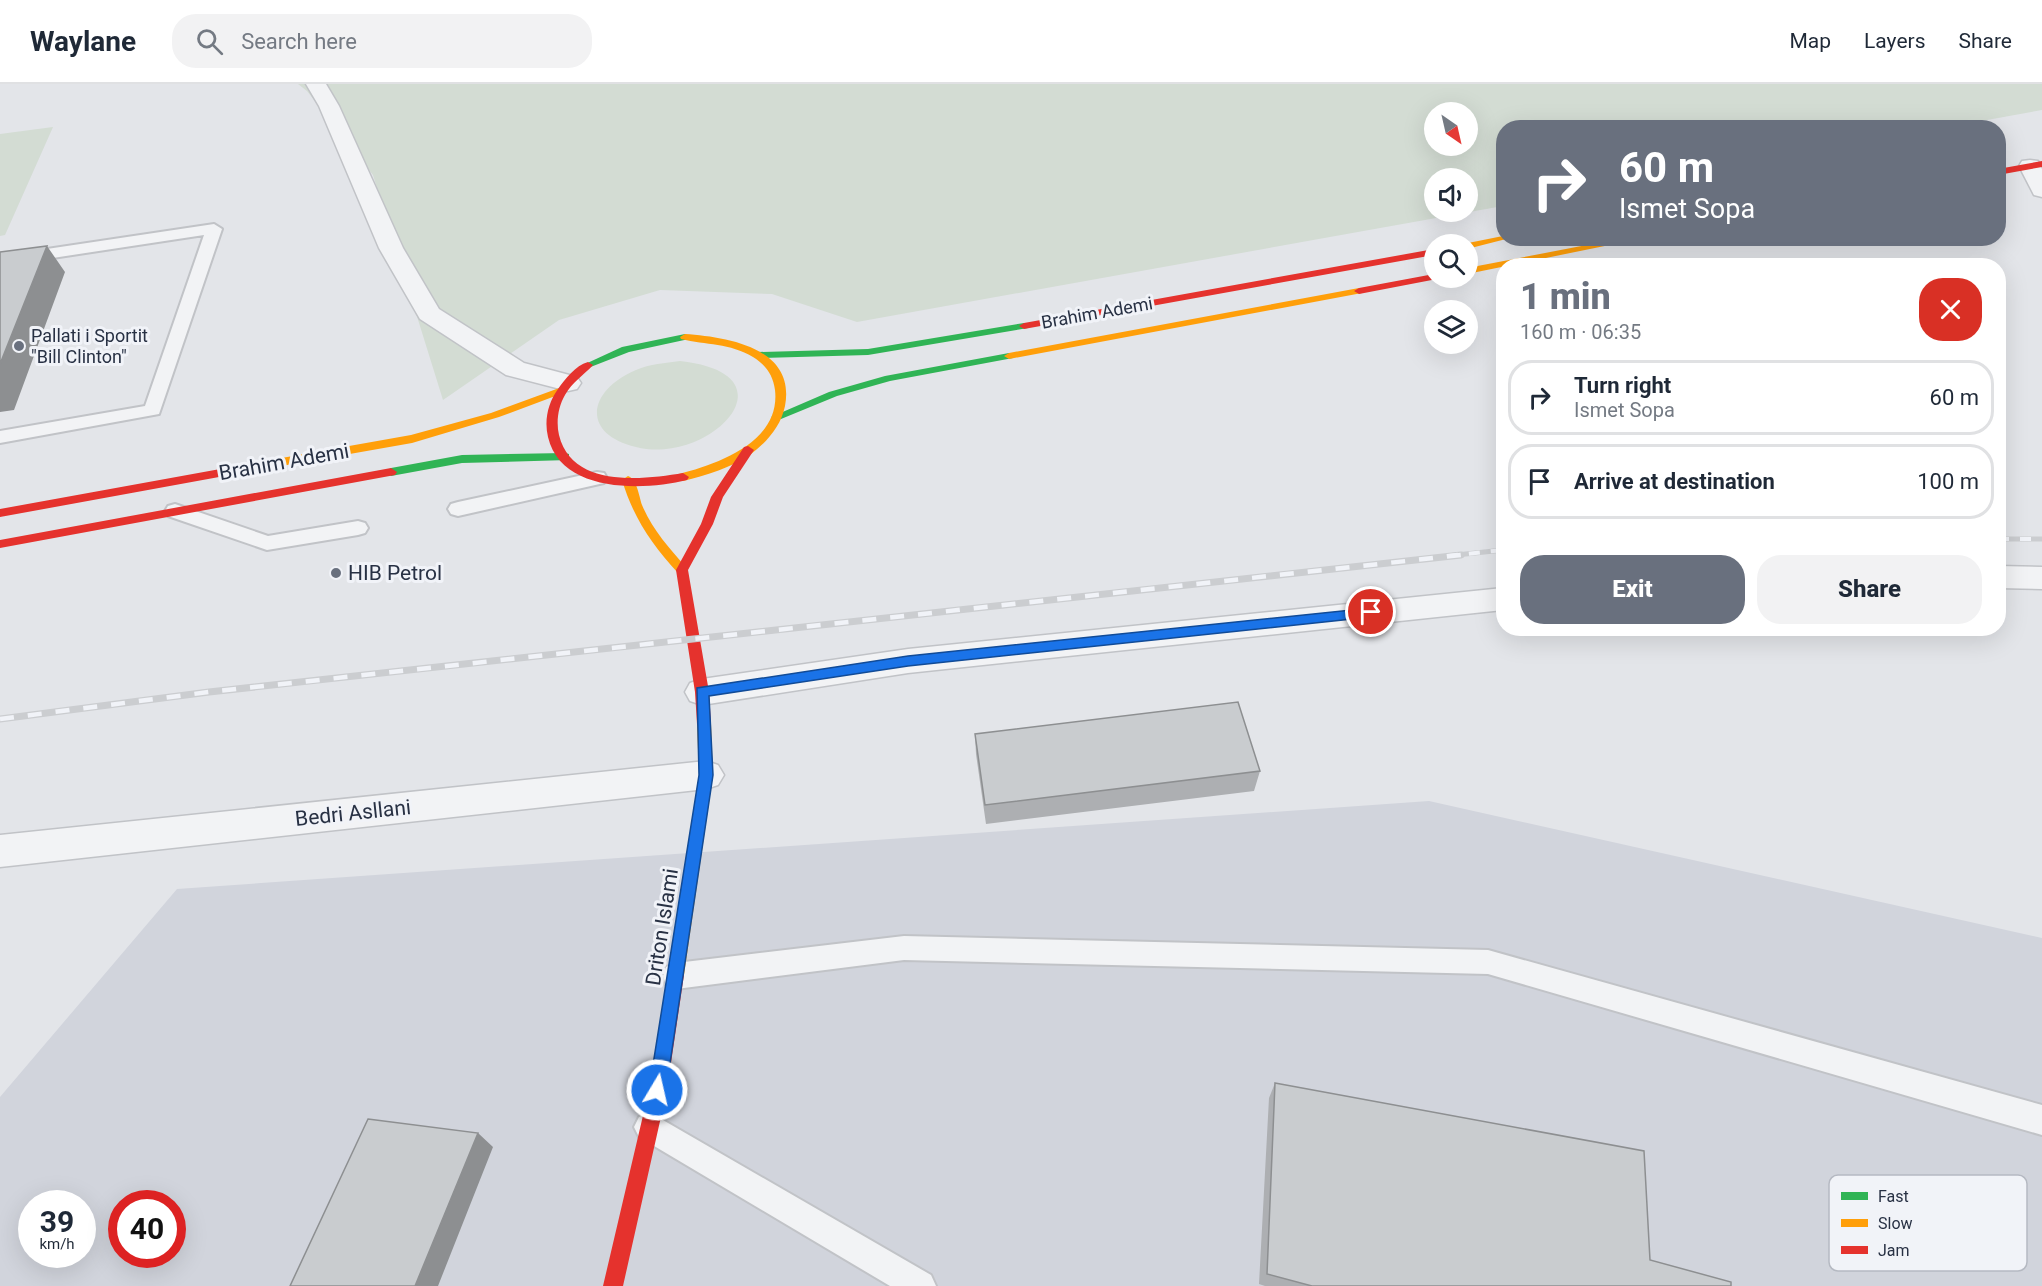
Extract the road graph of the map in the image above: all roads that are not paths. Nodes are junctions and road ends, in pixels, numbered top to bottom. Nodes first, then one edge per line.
1 (316, 84) edge
2 (2036, 165) edge
3 (2006, 171) edge
4 (2042, 190) edge
5 (1496, 240) edge
6 (1478, 244) edge
7 (1598, 246) edge
8 (1424, 254) edge
9 (1535, 258) edge
10 (0, 261) edge
11 (1496, 265) edge
12 (1478, 269) edge
13 (1424, 279) edge
14 (758, 355) junction
15 (565, 386) junction
16 (777, 417) junction
17 (0, 437) edge
18 (748, 450) junction
19 (565, 457) junction
20 (597, 478) junction
21 (628, 480) junction
22 (458, 509) dead end
23 (175, 511) junction
24 (0, 513) edge
25 (358, 528) dead end
26 (0, 544) edge
27 (682, 570) junction
28 (2006, 577) edge
29 (2042, 578) edge
30 (1496, 600) edge
31 (702, 692) junction
32 (706, 775) junction
33 (0, 851) edge
34 (676, 976) junction
35 (2042, 1120) edge
36 (649, 1127) junction
37 (613, 1286) edge
38 (920, 1286) edge

1 - 15 street
2 - 3 main road
2 - 4 street
5 - 6 main road
7 - 9 main road
8 - 14 main road, Brahim Ademi
10 - 17 lane
11 - 12 main road
13 - 16 main road, Brahim Ademi
14 - 15 main road, Brahim Ademi
14 - 16 main road, Brahim Ademi
15 - 19 main road, Brahim Ademi
15 - 24 main road, Brahim Ademi
16 - 18 main road, Brahim Ademi
18 - 21 main road, Brahim Ademi
18 - 27 main road
19 - 20 main road, Brahim Ademi
19 - 23 main road, Brahim Ademi
20 - 21 main road, Brahim Ademi
20 - 22 lane
21 - 27 main road
23 - 25 lane
23 - 26 main road, Brahim Ademi
27 - 31 main road, Driton Islami
28 - 29 street
30 - 31 street
31 - 32 main road, Driton Islami
32 - 33 street, Bedri Asllani
32 - 34 main road, Driton Islami
34 - 35 lane
34 - 36 main road, Driton Islami
36 - 37 main road, Driton Islami
36 - 38 lane

